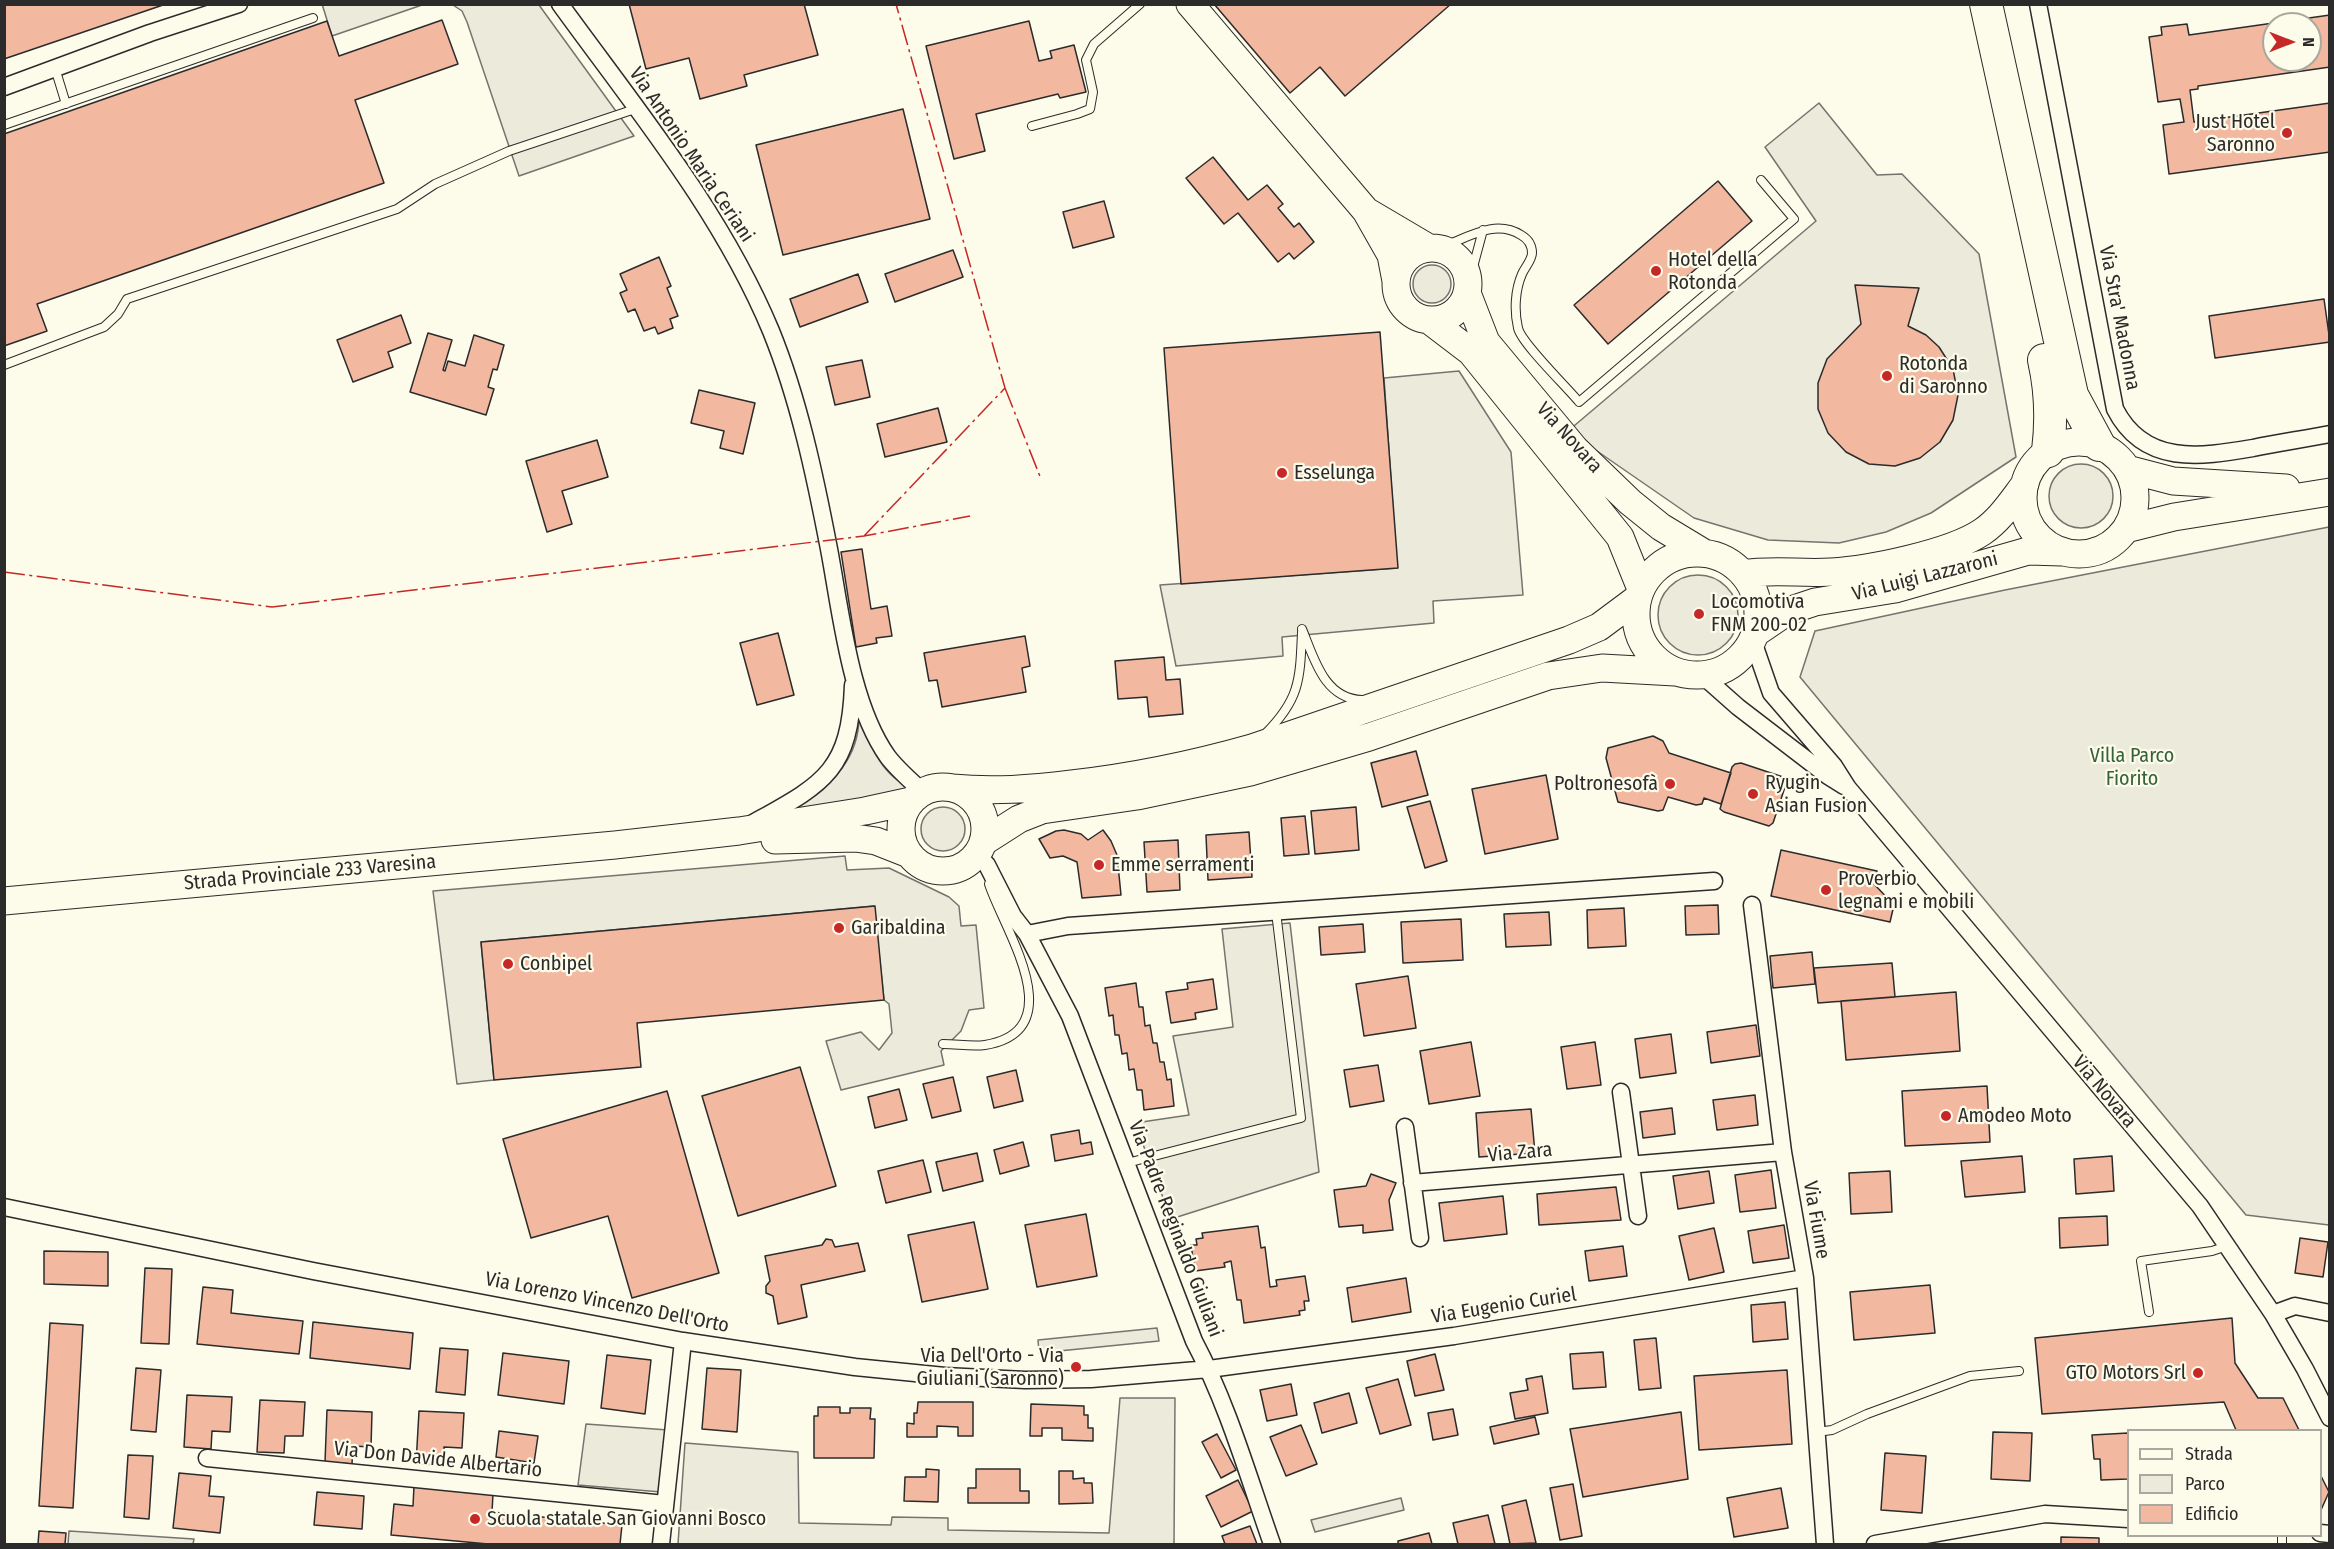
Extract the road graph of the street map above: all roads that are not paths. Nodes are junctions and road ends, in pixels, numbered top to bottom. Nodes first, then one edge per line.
1 (239, 4) edge
2 (560, 4) edge
3 (1140, 4) edge
4 (1190, 4) edge
5 (1967, 4) edge
6 (1986, 4) edge
7 (2038, 4) edge
8 (313, 18) dead end
9 (55, 68) junction
10 (4, 87) edge
11 (66, 104) junction
12 (635, 109) junction
13 (4, 125) edge
14 (1032, 126) dead end
15 (1761, 180) dead end
16 (1366, 211) junction
17 (1483, 230) junction
18 (1433, 248) junction
19 (1396, 281) junction
20 (1468, 288) junction
21 (1429, 320) junction
22 (4, 365) edge
23 (2330, 434) edge
24 (2098, 445) junction
25 (2048, 451) junction
26 (2127, 469) junction
27 (2025, 484) junction
28 (2330, 491) edge
29 (2126, 529) junction
30 (1704, 553) junction
31 (2065, 553) junction
32 (1743, 574) junction
33 (1640, 594) junction
34 (1755, 636) junction
35 (1675, 672) junction
36 (1703, 676) junction
37 (853, 679) junction
38 (1404, 697) junction
39 (1252, 748) junction
40 (952, 788) junction
41 (1848, 788) junction
42 (917, 797) junction
43 (739, 831) junction
44 (615, 845) junction
45 (909, 854) junction
46 (982, 854) junction
47 (1714, 881) dead end
48 (4, 901) edge
49 (1752, 904) dead end
50 (1276, 912) junction
51 (1027, 934) junction
52 (944, 1044) dead end
53 (1621, 1092) dead end
54 (1405, 1126) dead end
55 (1783, 1152) junction
56 (1126, 1163) junction
57 (1631, 1165) junction
58 (1412, 1183) junction
59 (4, 1207) edge
60 (1638, 1216) dead end
61 (1420, 1238) dead end
62 (2227, 1246) junction
63 (1804, 1278) junction
64 (2149, 1312) dead end
65 (2330, 1313) edge
66 (2273, 1314) junction
67 (683, 1341) junction
68 (1209, 1369) junction
69 (2019, 1371) dead end
70 (2330, 1418) edge
71 (1817, 1432) junction
72 (207, 1458) dead end
73 (665, 1504) junction
74 (2127, 1519) edge
75 (661, 1545) edge
76 (1272, 1545) edge
77 (1825, 1545) edge
78 (1875, 1545) edge

1 - 9 street
2 - 12 street, Via Antonio Maria Ceriani
3 - 14 lane
4 - 16 main road, Via Novara
5 - 25 highway
6 - 24 highway
7 - 23 street, Via Stra' Madonna
8 - 11 lane
9 - 10 street
9 - 11 lane
11 - 13 lane
12 - 22 lane
12 - 37 street, Via Antonio Maria Ceriani
15 - 17 lane
16 - 18 main road, Via Novara
16 - 19 main road, Via Novara
17 - 18 lane
17 - 20 lane
18 - 19 main road
18 - 20 main road, Via Novara
19 - 21 main road, Via Novara
20 - 21 main road
20 - 30 main road, Via Novara
21 - 33 main road, Via Novara
24 - 25 main road
24 - 26 main road
25 - 27 main road
26 - 28 main road
26 - 29 main road
27 - 31 main road
27 - 32 main road, Via Luigi Lazzaroni
28 - 29 main road
29 - 31 main road
30 - 32 main road
30 - 33 main road
31 - 34 main road, Via Luigi Lazzaroni
32 - 34 main road
33 - 35 main road
33 - 38 main road
34 - 36 main road
34 - 41 street, Via Novara
35 - 36 main road
35 - 46 main road
36 - 41 street, Via Novara
37 - 42 street
37 - 43 street
38 - 39 main road
38 - 39 lane
39 - 40 main road
40 - 42 main road
40 - 46 main road
41 - 62 street, Via Novara
42 - 43 main road, Strada Provinciale 233 Varesina
42 - 45 main road
43 - 44 main road, Strada Provinciale 233 Varesina
44 - 45 main road, Strada Provinciale 233 Varesina
44 - 48 main road, Strada Provinciale 233 Varesina
45 - 46 main road
46 - 51 street, Via Padre Reginaldo Giuliani
46 - 52 lane
47 - 50 street
49 - 55 street, Via Fiume
50 - 51 street
50 - 56 lane
51 - 56 street, Via Padre Reginaldo Giuliani
53 - 57 street
54 - 58 street
55 - 57 street, Via Zara
55 - 63 street, Via Fiume
56 - 68 street, Via Padre Reginaldo Giuliani
57 - 58 street, Via Zara
57 - 60 street
58 - 61 street
59 - 67 street, Via Lorenzo Vincenzo Dell'Orto
62 - 64 lane
62 - 66 street, Via Novara
63 - 68 street, Via Eugenio Curiel
63 - 71 street, Via Fiume
65 - 66 street
66 - 70 street, Via Novara
67 - 68 street, Via Lorenzo Vincenzo Dell'Orto
67 - 73 street
68 - 76 street, Via Padre Reginaldo Giuliani
69 - 71 lane
71 - 77 street, Via Fiume
72 - 73 street, Via Don Davide Albertario
73 - 75 street
74 - 78 street

